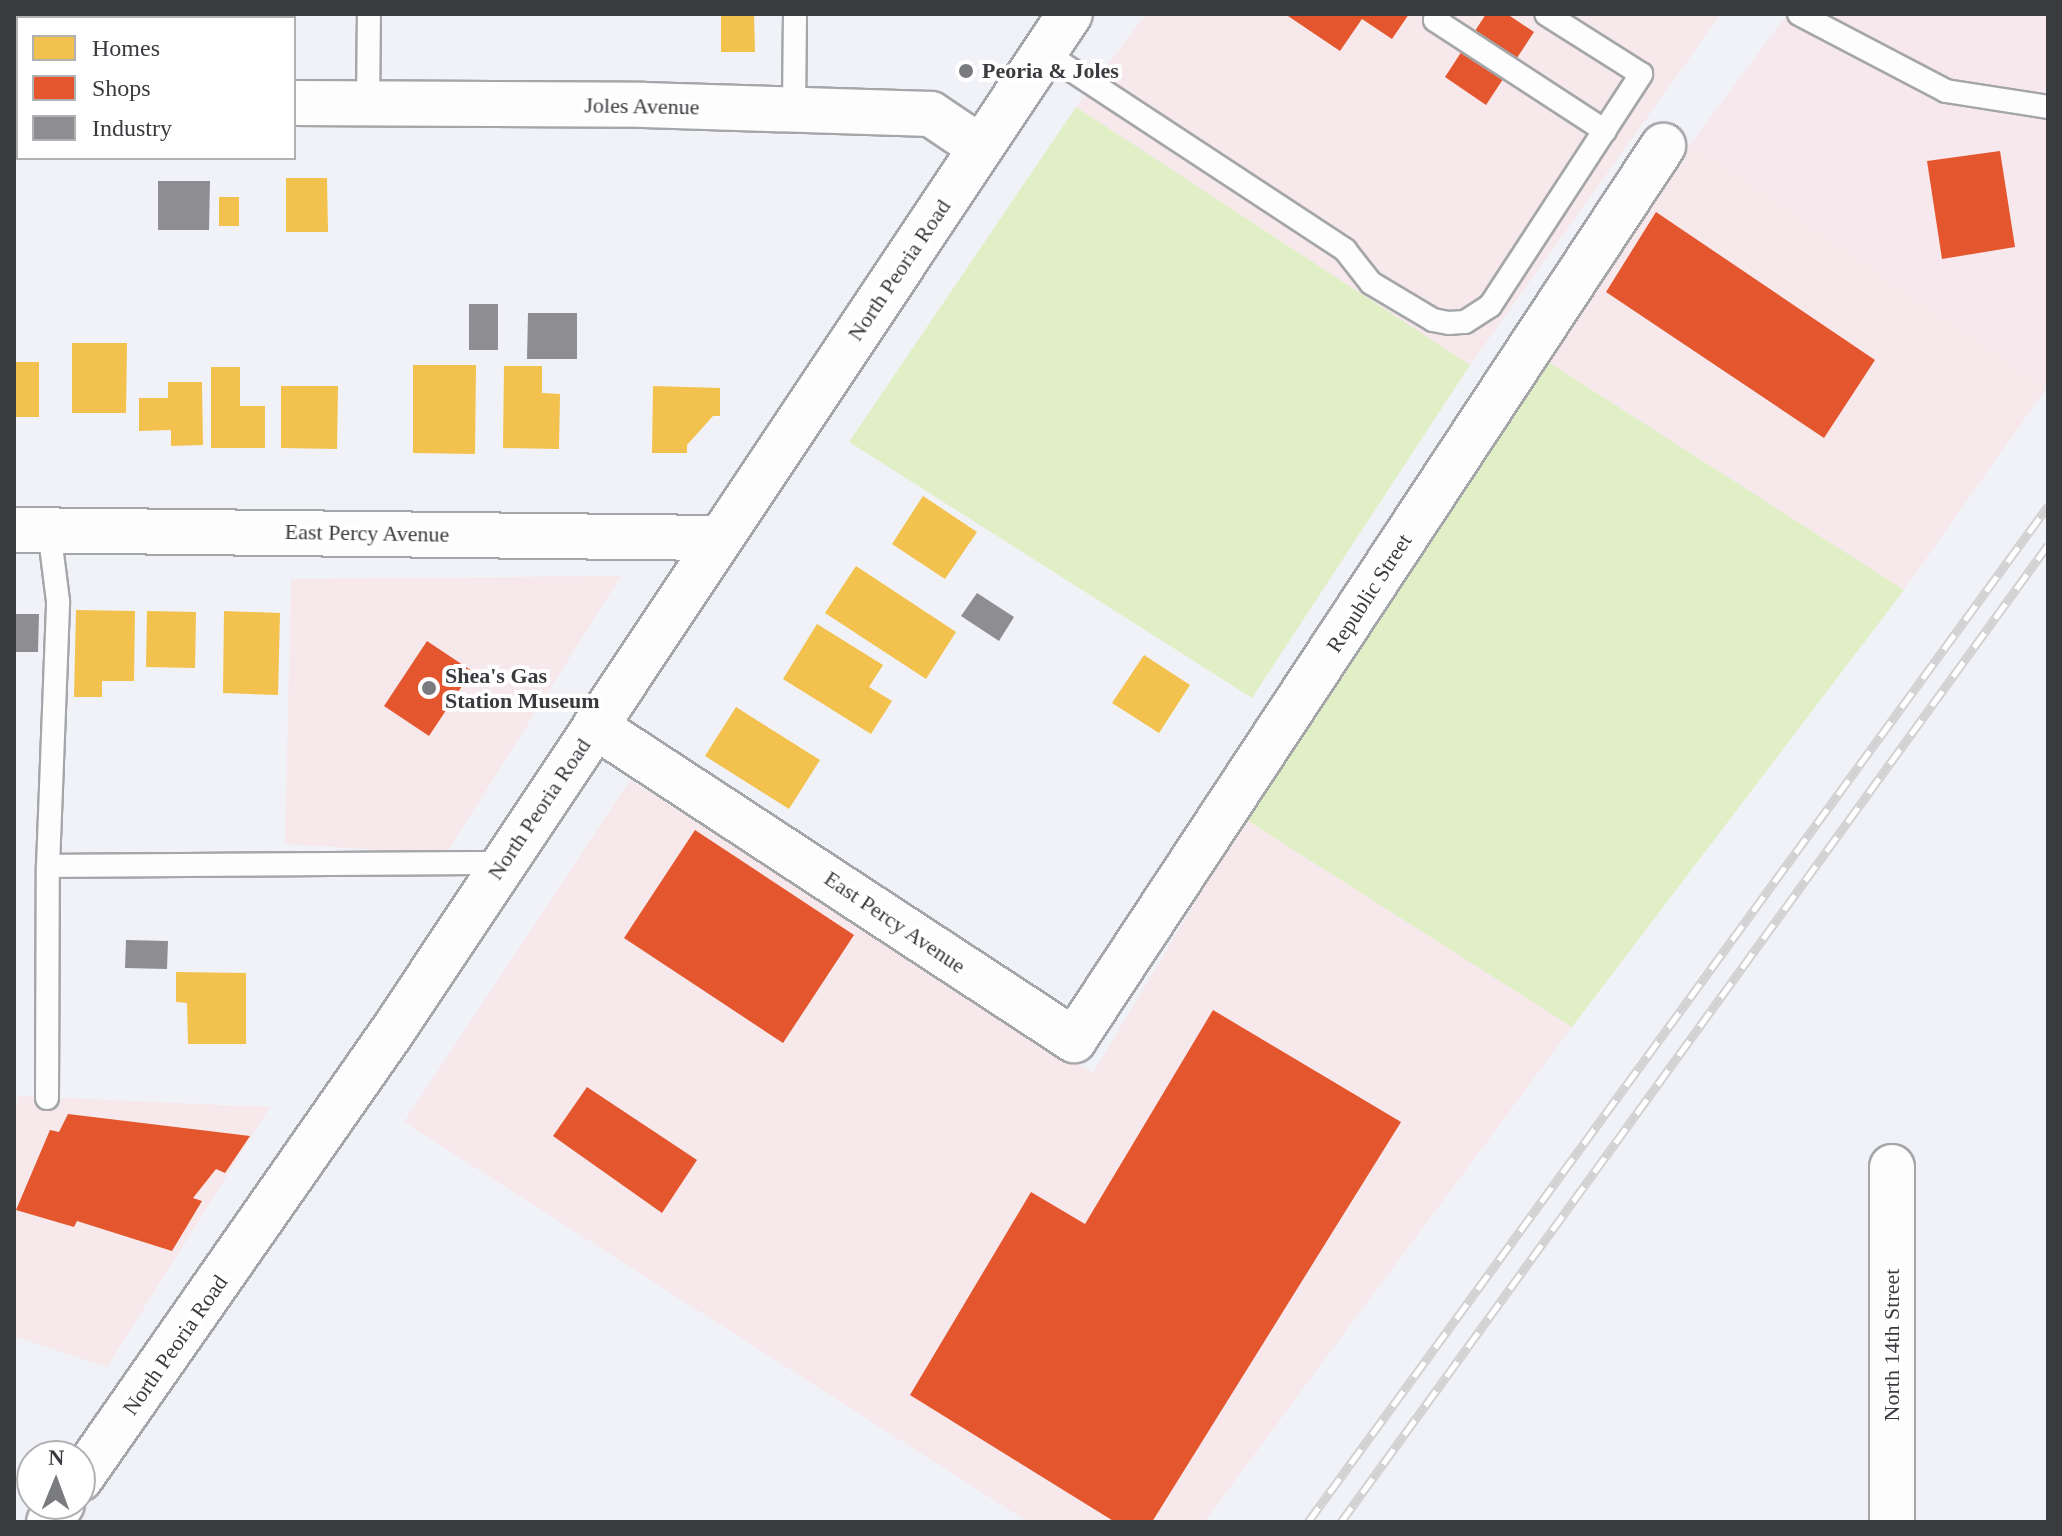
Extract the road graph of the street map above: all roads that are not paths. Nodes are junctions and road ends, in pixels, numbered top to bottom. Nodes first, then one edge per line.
1 (369, 14) edge
2 (795, 14) edge
3 (1070, 14) edge
4 (1439, 14) edge
5 (1546, 14) edge
6 (1799, 14) edge
7 (1044, 52) junction
8 (296, 103) edge
9 (368, 104) junction
10 (2048, 107) edge
11 (794, 109) junction
12 (1605, 131) junction
13 (1663, 146) dead end
14 (980, 147) junction
15 (31, 530) edge
16 (720, 538) junction
17 (595, 726) junction
18 (503, 863) junction
19 (48, 866) junction
20 (1074, 1040) joint
21 (47, 1098) dead end
22 (1892, 1167) dead end
23 (96, 1456) edge
24 (1892, 1522) edge

1 - 9 lane
2 - 11 lane
3 - 7 street, North Peoria Road
4 - 12 lane
5 - 12 lane
6 - 10 lane
7 - 12 lane
7 - 14 street, North Peoria Road
8 - 9 street, Joles Avenue
9 - 11 street, Joles Avenue
11 - 14 street, Joles Avenue
13 - 20 street, Republic Street
14 - 16 street, North Peoria Road
15 - 16 street, East Percy Avenue
15 - 19 lane
16 - 17 street, North Peoria Road
17 - 18 street, North Peoria Road
17 - 20 street, East Percy Avenue
18 - 19 lane
18 - 23 street, North Peoria Road
19 - 21 lane
22 - 24 street, North 14th Street

